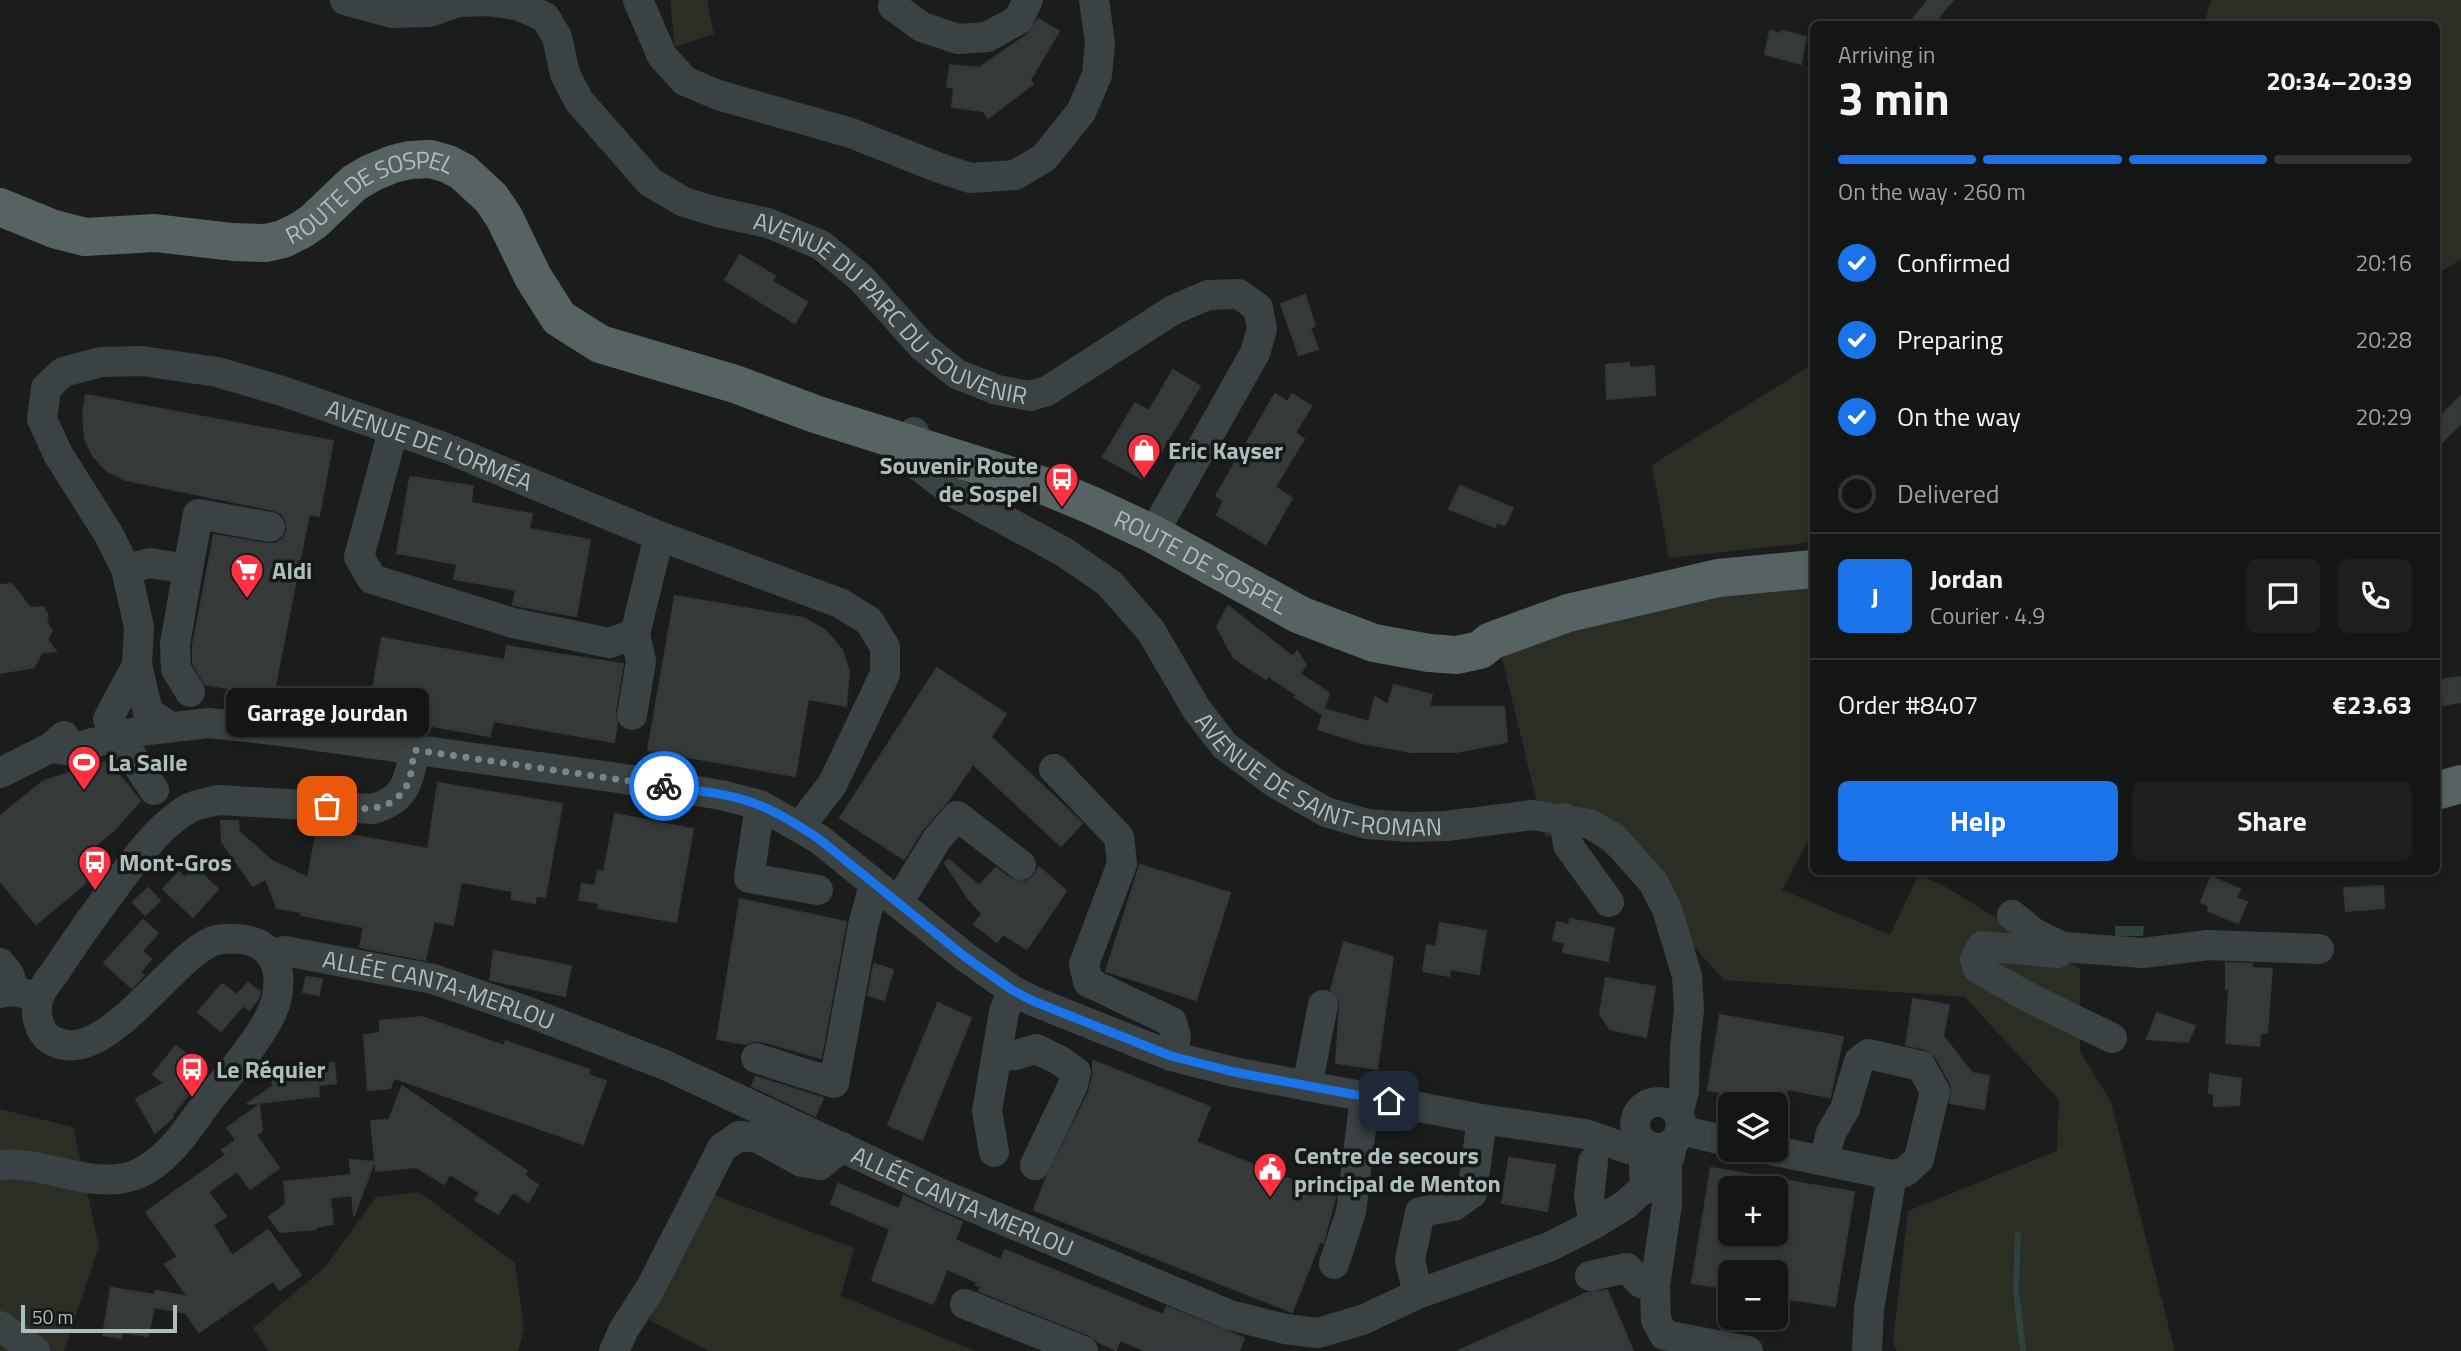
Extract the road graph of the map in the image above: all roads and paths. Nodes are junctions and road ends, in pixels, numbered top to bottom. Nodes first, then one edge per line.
1 (345, 0) edge
2 (638, 0) edge
3 (1028, 0) edge
4 (1094, 0) edge
5 (893, 6) dead end
6 (0, 207) edge
7 (393, 431) junction
8 (913, 438) junction
9 (270, 527) dead end
10 (1156, 529) junction
11 (659, 536) junction
12 (125, 569) junction
13 (188, 569) junction
14 (1810, 569) edge
15 (635, 634) junction
16 (137, 665) junction
17 (190, 692) dead end
18 (632, 715) dead end
19 (159, 720) junction
20 (113, 727) junction
21 (415, 750) junction
22 (1054, 769) dead end
23 (0, 773) edge
24 (2461, 784) edge
25 (154, 790) dead end
26 (2440, 790) edge
27 (760, 805) junction
28 (1564, 818) junction
29 (800, 826) junction
30 (1021, 865) dead end
31 (874, 885) junction
32 (818, 890) dead end
33 (1609, 902) dead end
34 (898, 903) junction
35 (2012, 915) dead end
36 (2063, 947) junction
37 (2319, 949) dead end
38 (271, 954) junction
39 (0, 963) edge
40 (1012, 990) junction
41 (18, 994) edge
42 (1323, 1005) dead end
43 (2112, 1038) dead end
44 (997, 1056) junction
45 (1171, 1056) junction
46 (756, 1058) dead end
47 (1307, 1086) junction
48 (1365, 1096) junction
49 (1482, 1119) junction
50 (1662, 1130) junction
51 (1718, 1140) edge
52 (842, 1147) junction
53 (994, 1152) dead end
54 (1788, 1153) edge
55 (1824, 1160) junction
56 (1593, 1162) dead end
57 (0, 1165) edge
58 (1035, 1165) dead end
59 (1892, 1175) junction
60 (1656, 1196) junction
61 (1594, 1224) junction
62 (1334, 1264) dead end
63 (1590, 1276) dead end
64 (1655, 1286) junction
65 (1418, 1294) junction
66 (965, 1304) dead end
67 (0, 1326) edge
68 (1312, 1342) edge
69 (35, 1351) edge
70 (614, 1351) edge
71 (1083, 1351) edge
72 (1748, 1351) edge
73 (1867, 1351) edge

1 - 10 street, AVENUE DU PARC DU SOUVENIR
2 - 4 street
3 - 5 street
6 - 8 main road, ROUTE DE SOSPEL
7 - 11 street, AVENUE DE L'ORMÉA
7 - 12 street, AVENUE DE L'ORMÉA
7 - 15 street
8 - 10 main road, ROUTE DE SOSPEL
8 - 28 street, AVENUE DE SAINT-ROMAN
9 - 13 street
10 - 14 main road, ROUTE DE SOSPEL
11 - 15 street
11 - 29 street, AVENUE DE L'ORMÉA
12 - 13 street
12 - 16 street, AVENUE DE L'ORMÉA
13 - 17 street
15 - 18 street
16 - 19 street, AVENUE DE L'ORMÉA
16 - 20 street, AVENUE DE L'ORMÉA
19 - 20 street
19 - 21 street
20 - 23 street
20 - 25 street
21 - 27 street
21 - 41 street
22 - 45 street
24 - 26 main road
27 - 29 street
27 - 32 street
28 - 33 street
28 - 50 street, AVENUE DE SAINT-ROMAN
29 - 31 street
30 - 34 street
31 - 34 street
31 - 46 street
34 - 40 street
35 - 36 street
36 - 37 street
36 - 43 street
38 - 41 street
38 - 52 street, ALLÉE CANTA-MERLOU
38 - 57 street
39 - 41 street
40 - 44 street
40 - 45 street
42 - 47 street
44 - 53 street
44 - 58 street
45 - 47 street
47 - 48 street
48 - 49 street
48 - 62 street
49 - 50 street
49 - 65 street
50 - 51 street
50 - 60 street
52 - 68 street, ALLÉE CANTA-MERLOU
52 - 70 street
54 - 55 street
55 - 59 street
55 - 59 street
56 - 61 street
59 - 73 street
60 - 61 street, ALLÉE CANTA-MERLOU
60 - 64 street
61 - 65 street, ALLÉE CANTA-MERLOU
63 - 64 street
64 - 72 street
65 - 68 street, ALLÉE CANTA-MERLOU
66 - 71 street
67 - 69 street

